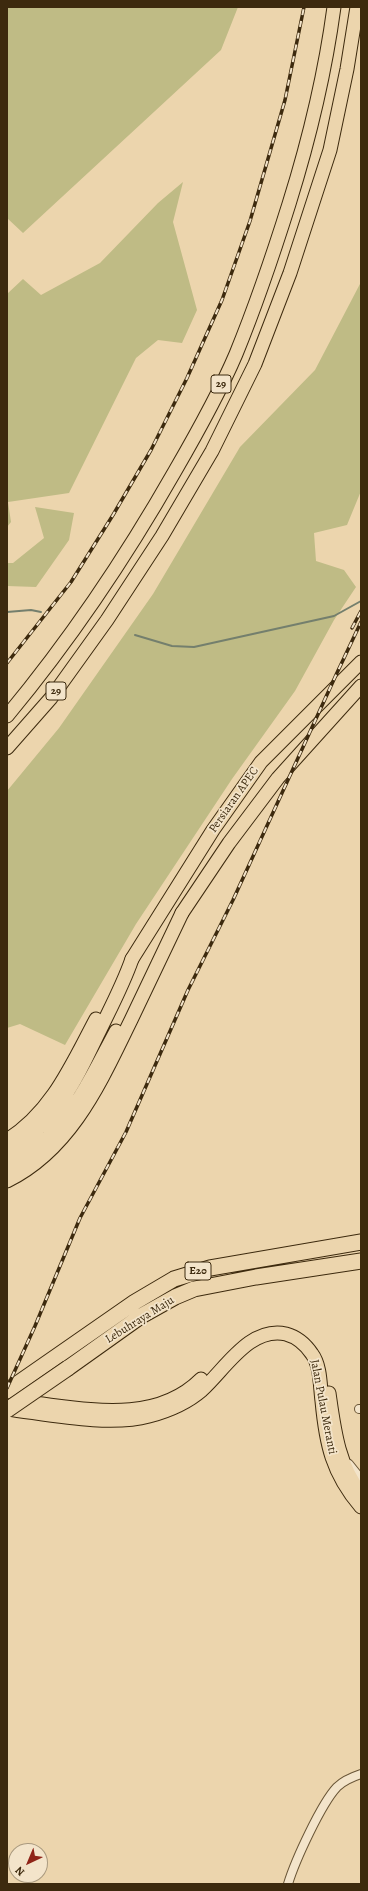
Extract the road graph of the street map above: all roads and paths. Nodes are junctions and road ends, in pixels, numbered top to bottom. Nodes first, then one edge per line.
1 (334, 7) edge
2 (357, 7) edge
3 (361, 662) edge
4 (361, 686) edge
5 (7, 716) edge
6 (7, 748) edge
7 (182, 912) junction
8 (132, 959) junction
9 (7, 1140) edge
10 (7, 1153) edge
11 (7, 1168) edge
12 (7, 1181) edge
13 (361, 1242) edge
14 (361, 1261) edge
15 (63, 1363) junction
16 (7, 1391) edge
17 (7, 1400) edge
18 (7, 1410) edge
19 (339, 1451) junction
20 (361, 1479) edge
21 (361, 1493) edge
22 (361, 1507) edge
23 (361, 1774) edge
24 (288, 1884) edge

1 - 5 main road, 29
2 - 6 main road, 29
3 - 8 main road, Persiaran APEC
4 - 7 main road, Persiaran APEC
7 - 11 main road
7 - 12 main road
8 - 9 main road
8 - 10 main road
13 - 15 highway, Lebuhraya Maju / E20
14 - 15 highway, Lebuhraya Maju / E20
15 - 16 highway, Lebuhraya Maju / E20
15 - 18 highway, Lebuhraya Maju / E20, bridge
17 - 19 main road, Jalan Pulau Meranti
18 - 22 main road, Jalan Pulau Meranti
19 - 20 street
19 - 21 main road, Jalan Pulau Meranti
23 - 24 street

